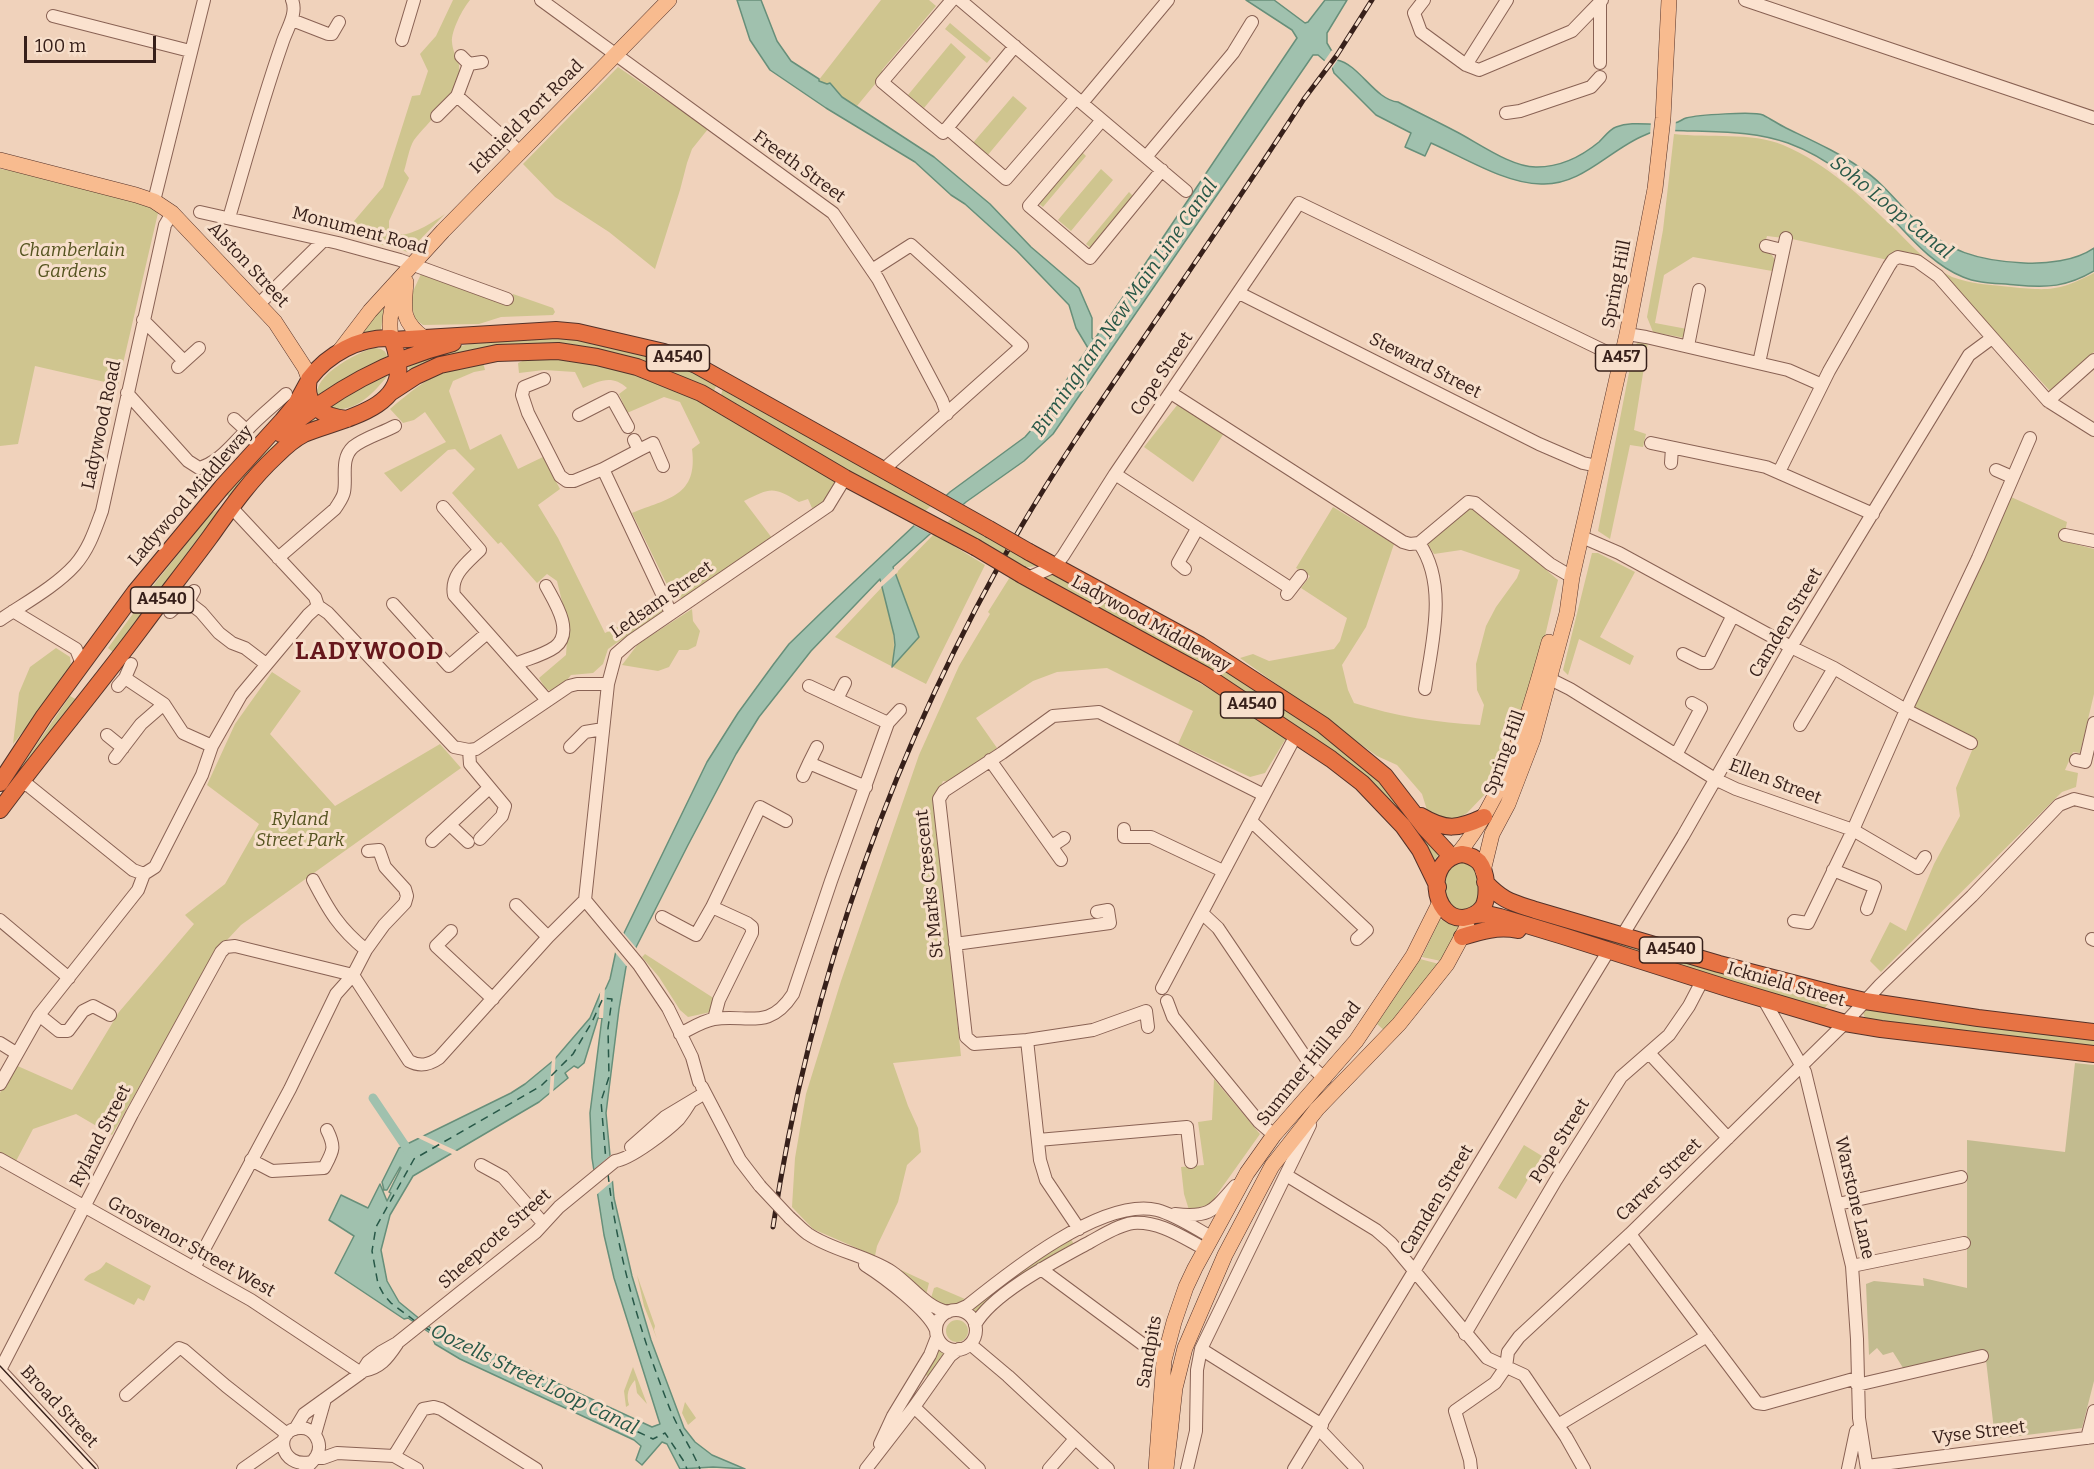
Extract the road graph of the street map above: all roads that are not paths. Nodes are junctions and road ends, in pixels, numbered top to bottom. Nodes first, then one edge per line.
1 (204, 0) edge
2 (292, 0) edge
3 (414, 0) edge
4 (541, 0) edge
5 (669, 0) edge
6 (952, 0) edge
7 (960, 0) edge
8 (1168, 0) edge
9 (1424, 0) edge
10 (1507, 0) edge
11 (1669, 0) edge
12 (1745, 0) edge
13 (1601, 1) edge
14 (53, 16) dead end
15 (339, 22) dead end
16 (1252, 22) dead end
17 (289, 25) junction
18 (400, 40) dead end
19 (1015, 46) junction
20 (189, 51) junction
21 (615, 55) junction
22 (471, 61) dead end
23 (1600, 63) dead end
24 (1466, 65) junction
25 (1600, 77) dead end
26 (457, 96) junction
27 (1079, 100) junction
28 (1506, 113) dead end
29 (437, 116) dead end
30 (2094, 118) edge
31 (1102, 120) junction
32 (947, 128) junction
33 (520, 152) junction
34 (1146, 157) junction
35 (0, 160) edge
36 (1162, 170) junction
37 (1186, 191) dead end
38 (154, 201) junction
39 (200, 212) dead end
40 (172, 213) junction
41 (229, 218) junction
42 (324, 240) junction
43 (1766, 246) dead end
44 (414, 264) junction
45 (872, 270) junction
46 (407, 279) junction
47 (1699, 290) dead end
48 (1239, 293) junction
49 (507, 299) dead end
50 (259, 304) junction
51 (143, 320) junction
52 (1627, 334) junction
53 (482, 335) junction
54 (424, 338) junction
55 (1992, 338) junction
56 (392, 339) junction
57 (291, 346) junction
58 (1688, 346) junction
59 (199, 348) dead end
60 (332, 356) junction
61 (1621, 359) junction
62 (2094, 360) edge
63 (398, 362) junction
64 (1759, 363) junction
65 (544, 379) dead end
66 (724, 379) junction
67 (308, 380) junction
68 (1822, 385) junction
69 (127, 393) junction
70 (1171, 393) junction
71 (286, 394) dead end
72 (388, 395) junction
73 (714, 400) junction
74 (2048, 401) junction
75 (315, 407) junction
76 (947, 414) junction
77 (579, 415) dead end
78 (234, 419) dead end
79 (347, 419) junction
80 (395, 426) dead end
81 (628, 427) dead end
82 (246, 430) junction
83 (2094, 430) edge
84 (2030, 438) dead end
85 (1651, 443) dead end
86 (1672, 448) junction
87 (1671, 463) dead end
88 (663, 466) dead end
89 (1597, 466) junction
90 (603, 469) junction
91 (884, 469) junction
92 (1996, 470) dead end
93 (1779, 472) junction
94 (1115, 474) junction
95 (231, 477) junction
96 (2012, 477) junction
97 (845, 478) junction
98 (213, 497) junction
99 (231, 507) junction
100 (442, 507) dead end
101 (1873, 514) junction
102 (1197, 529) junction
103 (2074, 533) dead end
104 (1582, 537) junction
105 (2094, 541) edge
106 (1419, 543) junction
107 (278, 558) junction
108 (1055, 566) junction
109 (1185, 569) dead end
110 (1025, 576) junction
111 (1300, 576) dead end
112 (1572, 577) junction
113 (546, 586) dead end
114 (194, 591) dead end
115 (188, 602) junction
116 (393, 604) dead end
117 (318, 606) junction
118 (14, 611) junction
119 (170, 612) dead end
120 (671, 613) junction
121 (1733, 615) junction
122 (0, 620) edge
123 (486, 633) junction
124 (1791, 647) junction
125 (1683, 654) dead end
126 (82, 664) junction
127 (130, 664) dead end
128 (266, 664) junction
129 (515, 664) junction
130 (1834, 668) junction
131 (1550, 679) junction
132 (845, 683) dead end
133 (608, 684) junction
134 (809, 686) dead end
135 (1425, 689) dead end
136 (837, 699) junction
137 (547, 700) junction
138 (1692, 703) dead end
139 (164, 704) junction
140 (900, 710) dead end
141 (1906, 710) junction
142 (888, 723) junction
143 (2094, 723) edge
144 (1800, 725) dead end
145 (603, 729) junction
146 (106, 735) dead end
147 (1296, 735) junction
148 (1971, 743) dead end
149 (212, 746) junction
150 (570, 747) dead end
151 (817, 747) dead end
152 (469, 750) junction
153 (1676, 755) junction
154 (990, 760) junction
155 (2076, 760) dead end
156 (809, 763) junction
157 (803, 776) dead end
158 (1715, 779) junction
159 (0, 783) edge
160 (20, 783) junction
161 (866, 787) junction
162 (489, 788) junction
163 (1264, 795) junction
164 (2094, 804) edge
165 (0, 810) edge
166 (1413, 811) junction
167 (1484, 817) junction
168 (786, 821) dead end
169 (1251, 821) junction
170 (450, 825) junction
171 (1124, 829) dead end
172 (1853, 830) junction
173 (1064, 838) dead end
174 (432, 841) dead end
175 (1052, 846) junction
176 (376, 847) dead end
177 (1454, 855) junction
178 (1925, 858) dead end
179 (1061, 860) dead end
180 (1833, 870) junction
181 (1223, 871) junction
182 (144, 874) junction
183 (1484, 876) junction
184 (304, 893) dead end
185 (1439, 894) junction
186 (585, 900) junction
187 (712, 907) junction
188 (525, 908) dead end
189 (1867, 909) dead end
190 (1097, 911) dead end
191 (1203, 914) junction
192 (1474, 916) junction
193 (662, 917) dead end
194 (0, 920) edge
195 (1794, 921) dead end
196 (451, 931) dead end
197 (1563, 936) junction
198 (1622, 936) junction
199 (548, 937) junction
200 (1462, 937) junction
201 (1357, 939) dead end
202 (955, 944) junction
203 (366, 950) junction
204 (1609, 950) junction
205 (353, 975) junction
206 (69, 978) junction
207 (1702, 981) junction
208 (1162, 988) dead end
209 (493, 999) junction
210 (1764, 1000) junction
211 (1167, 1001) dead end
212 (1865, 1001) junction
213 (39, 1015) junction
214 (110, 1015) dead end
215 (714, 1019) junction
216 (1845, 1023) junction
217 (1148, 1027) dead end
218 (2094, 1032) edge
219 (680, 1034) junction
220 (1027, 1040) junction
221 (0, 1043) edge
222 (16, 1053) junction
223 (1648, 1053) junction
224 (2094, 1054) edge
225 (1803, 1065) junction
226 (1325, 1079) junction
227 (0, 1084) edge
228 (702, 1088) junction
229 (1317, 1109) junction
230 (327, 1130) dead end
231 (1274, 1136) junction
232 (1728, 1138) junction
233 (1038, 1140) junction
234 (0, 1159) edge
235 (251, 1160) junction
236 (1191, 1162) dead end
237 (481, 1165) dead end
238 (1247, 1173) junction
239 (1286, 1175) junction
240 (1961, 1177) dead end
241 (1838, 1204) junction
242 (84, 1208) junction
243 (1165, 1213) junction
244 (543, 1223) junction
245 (1079, 1229) junction
246 (1630, 1234) junction
247 (1965, 1243) dead end
248 (1215, 1248) junction
249 (846, 1252) junction
250 (1852, 1266) junction
251 (194, 1268) junction
252 (1041, 1269) junction
253 (1415, 1271) junction
254 (953, 1311) junction
255 (975, 1325) junction
256 (937, 1333) junction
257 (1466, 1334) junction
258 (1707, 1336) junction
259 (12, 1344) junction
260 (965, 1346) junction
261 (1201, 1349) junction
262 (0, 1352) edge
263 (1982, 1356) dead end
264 (1164, 1360) junction
265 (1506, 1367) junction
266 (0, 1370) edge
267 (362, 1372) junction
268 (1857, 1381) junction
269 (126, 1395) dead end
270 (325, 1399) junction
271 (914, 1407) junction
272 (2094, 1411) edge
273 (1859, 1418) junction
274 (1558, 1425) junction
275 (1320, 1427) junction
276 (288, 1435) junction
277 (317, 1437) junction
278 (2091, 1438) edge
279 (1075, 1439) junction
280 (337, 1453) junction
281 (260, 1456) junction
282 (394, 1456) junction
283 (310, 1463) edge
284 (291, 1464) edge
285 (1867, 1465) edge
286 (868, 1466) edge
287 (1848, 1466) edge
288 (535, 1468) edge
289 (92, 1469) edge
290 (243, 1469) edge
291 (417, 1469) edge
292 (980, 1469) edge
293 (1049, 1469) edge
294 (1108, 1469) edge
295 (1156, 1469) edge
296 (1166, 1469) edge
297 (1187, 1469) edge
298 (1294, 1469) edge
299 (1358, 1469) edge
300 (1471, 1469) edge
301 (1584, 1469) edge

1 - 20 street
2 - 17 street
3 - 18 street
4 - 21 street, Freeth Street
5 - 21 main road, Icknield Port Road
6 - 32 street
7 - 19 street
8 - 27 street
9 - 24 street
10 - 24 street
11 - 52 main road, Spring Hill / A457
12 - 30 street
13 - 23 street
13 - 24 street
14 - 20 street
15 - 17 street
16 - 34 street
17 - 41 street
19 - 27 street
19 - 32 street
20 - 38 street
21 - 33 main road, Icknield Port Road
21 - 45 street, Freeth Street
22 - 26 street
25 - 28 street
26 - 29 street
26 - 33 street
27 - 31 street
27 - 32 street
31 - 34 street
31 - 36 street
33 - 44 main road, Icknield Port Road
34 - 36 street
35 - 38 main road
36 - 37 street
38 - 40 main road
39 - 41 street, Monument Road
40 - 50 main road, Alston Street
40 - 51 street, Ladywood Road
41 - 42 street, Monument Road
42 - 44 street, Monument Road
42 - 50 street
43 - 64 street
44 - 46 main road
44 - 49 street, Monument Road
44 - 60 main road, Icknield Port Road
45 - 76 street, Freeth Street
45 - 76 street
46 - 54 main road
46 - 56 main road
47 - 58 street
48 - 61 street, Cope Street
48 - 70 street, Cope Street
48 - 89 street, Steward Street
50 - 57 main road, Alston Street
51 - 59 street
51 - 69 street, Ladywood Road
52 - 58 street
52 - 61 main road, Spring Hill / A457
53 - 54 highway, A4540
53 - 63 highway, A4540
53 - 66 highway, A4540
54 - 56 highway, A4540
55 - 68 street
55 - 74 street
55 - 101 street, Camden Street
56 - 60 highway
56 - 63 highway
57 - 60 main road, Alston Street
57 - 67 main road, Alston Street
58 - 64 street
60 - 67 highway, Ladywood Middleway
61 - 89 main road, Spring Hill / A457
62 - 74 street
63 - 72 highway
63 - 75 highway, A4540
64 - 68 street
65 - 90 street
66 - 73 highway
66 - 91 highway, A4540
67 - 75 highway
67 - 95 highway, Ladywood Middleway / A4540
68 - 93 street
69 - 82 street
69 - 118 street, Ladywood Road
70 - 94 street, Cope Street
70 - 106 street
71 - 82 street
72 - 73 highway, A4540
72 - 79 highway, Ladywood Middleway
73 - 97 highway, A4540
74 - 83 street
75 - 79 highway
75 - 95 highway, A4540
76 - 91 street
77 - 81 street
78 - 82 street
79 - 99 highway, Ladywood Middleway / A4540
80 - 107 street
84 - 96 street
85 - 86 street
86 - 87 street
86 - 93 street
88 - 90 street
89 - 104 main road, Spring Hill / A457
90 - 120 street
91 - 108 highway, Ladywood Middleway / A4540, bridge
92 - 96 street
93 - 101 street
94 - 102 street
94 - 108 street, Cope Street
95 - 98 highway, Ladywood Middleway / A4540
96 - 141 street
97 - 110 highway, Ladywood Middleway / A4540, bridge
97 - 120 street, Ledsam Street
98 - 99 highway
98 - 126 highway, Ladywood Middleway / A4540
99 - 107 street
99 - 160 highway, Ladywood Middleway / A4540
100 - 123 street
101 - 124 street, Camden Street
102 - 109 street
102 - 111 street
103 - 105 street
104 - 112 main road, Spring Hill / A457
104 - 121 street
106 - 112 street
106 - 135 street
107 - 117 street
108 - 110 street
108 - 166 highway, Ladywood Middleway / A4540
110 - 147 highway, Ladywood Middleway / A4540
112 - 131 main road, Spring Hill / A457
112 - 167 main road, Spring Hill / A457
113 - 129 street
114 - 115 street
115 - 119 street
115 - 128 street
116 - 123 street
117 - 128 street
117 - 152 street
118 - 122 street, Ladywood Road
118 - 126 street
120 - 133 street, Ledsam Street
121 - 124 street
121 - 125 street
123 - 129 street
124 - 130 street
124 - 158 street, Camden Street
126 - 159 highway, Ladywood Middleway / A4540
127 - 139 street
128 - 149 street
129 - 137 street
130 - 141 street
130 - 144 street
131 - 153 street, Ellen Street
131 - 183 main road, Spring Hill / A457
132 - 136 street
133 - 137 street
133 - 145 street, Ledsam Street
134 - 136 street
136 - 142 street
137 - 152 street
138 - 153 street
139 - 146 street
139 - 149 street
140 - 142 street
141 - 148 street
141 - 172 street
142 - 161 street
143 - 155 street
145 - 150 street
145 - 186 street, Ledsam Street
147 - 163 street
147 - 185 highway, Ladywood Middleway / A4540
149 - 182 street
151 - 156 street
152 - 162 street
153 - 158 street, Ellen Street
154 - 163 street, St Marks Crescent
154 - 175 street
154 - 202 street, St Marks Crescent
156 - 157 street
156 - 161 street
158 - 172 street, Ellen Street
158 - 198 street, Camden Street
160 - 165 highway, Ladywood Middleway / A4540
160 - 182 street
161 - 215 street
162 - 170 street
162 - 170 street
163 - 169 street
164 - 212 street, Carver Street
166 - 167 highway, A4540
166 - 177 highway, Ladywood Middleway / A4540
167 - 177 main road, Spring Hill / A457
168 - 187 street
169 - 181 street
169 - 201 street
170 - 174 street
171 - 181 street
172 - 178 street, Ellen Street
172 - 180 street
173 - 175 street
175 - 179 street
176 - 203 street
177 - 183 highway, A4540
177 - 185 highway, Spring Hill
180 - 189 street
180 - 195 street
181 - 191 street
182 - 206 street
183 - 192 highway, Spring Hill
183 - 198 highway, Icknield Street / A4540
184 - 203 street
185 - 192 highway, A4540
185 - 226 main road, Summer Hill Road
186 - 199 street
186 - 219 street
187 - 193 street
187 - 215 street
188 - 199 street
190 - 202 street
191 - 208 street
191 - 226 street
192 - 197 highway, Icknield Street / A4540
192 - 200 main road, Summer Hill Road
194 - 206 street
196 - 209 street
197 - 200 highway, A4540
197 - 204 highway, Icknield Street / A4540
198 - 212 highway, Icknield Street / A4540
199 - 209 street
200 - 229 main road, Summer Hill Road
202 - 220 street, St Marks Crescent
203 - 205 street
204 - 207 highway, Icknield Street / A4540
204 - 253 street, Camden Street
205 - 209 street
205 - 235 street
205 - 242 street, Ryland Street
206 - 213 street
207 - 210 highway, Icknield Street / A4540
207 - 223 street, Pope Street
210 - 216 highway, Icknield Street / A4540
210 - 225 street, Warstone Lane
211 - 231 street
212 - 216 street, Carver Street
212 - 218 highway, Icknield Street / A4540
213 - 214 street
213 - 222 street
215 - 219 street
216 - 224 highway, Icknield Street / A4540
216 - 225 street, Carver Street
217 - 220 street, St Marks Crescent
219 - 228 street
220 - 233 street
221 - 222 street
222 - 227 street
223 - 232 street
223 - 257 street, Pope Street
225 - 232 street, Carver Street
225 - 241 street, Warstone Lane
226 - 231 main road, Summer Hill Road
228 - 244 street, Sheepcote Street
228 - 249 street, bridge
229 - 239 street, Summer Hill Road
229 - 248 main road, Summer Hill Road
230 - 235 street
231 - 238 main road, Summer Hill Road
232 - 246 street, Carver Street
233 - 236 street
233 - 245 street
234 - 242 street, Grosvenor Street West
235 - 251 street
237 - 244 street
238 - 243 street
238 - 248 main road, Summer Hill Road
239 - 253 street
239 - 261 street, Summer Hill Road
240 - 241 street
241 - 250 street, Warstone Lane
242 - 251 street, Grosvenor Street West
242 - 259 street, Ryland Street
243 - 245 street
243 - 248 street
244 - 267 street, Sheepcote Street
245 - 254 street
246 - 258 street
246 - 265 street, Carver Street
247 - 250 street
248 - 252 street
248 - 264 main road, Sandpits
248 - 296 main road, Sandpits
249 - 254 street
249 - 256 street
250 - 268 street, Warstone Lane
251 - 267 street, Grosvenor Street West
252 - 255 street
252 - 264 street
253 - 257 street
253 - 275 street, Camden Street
254 - 255 street
254 - 256 street
255 - 260 street
256 - 260 street
256 - 286 street
257 - 265 street
258 - 268 street
258 - 274 street
259 - 262 street
259 - 266 street, Ryland Street
260 - 271 street
260 - 279 street
261 - 275 street
261 - 297 street, Summer Hill Road
263 - 268 street
264 - 295 main road, Sandpits
265 - 274 street
265 - 300 street, Carver Street
266 - 289 street, Broad Street
267 - 270 street
268 - 273 street, Warstone Lane
269 - 276 street
270 - 276 street
270 - 277 street
271 - 286 street
271 - 292 street
272 - 278 street
273 - 285 street, Warstone Lane
273 - 287 street, Warstone Lane
274 - 301 street
275 - 298 street, Camden Street
275 - 299 street
276 - 277 street
276 - 281 street
276 - 284 street
277 - 280 street
277 - 283 street
278 - 285 street, Vyse Street
279 - 293 street
279 - 294 street
280 - 282 street
280 - 283 street
281 - 284 street
281 - 290 street
282 - 288 street
282 - 291 street
283 - 284 street
285 - 287 street, Vyse Street

